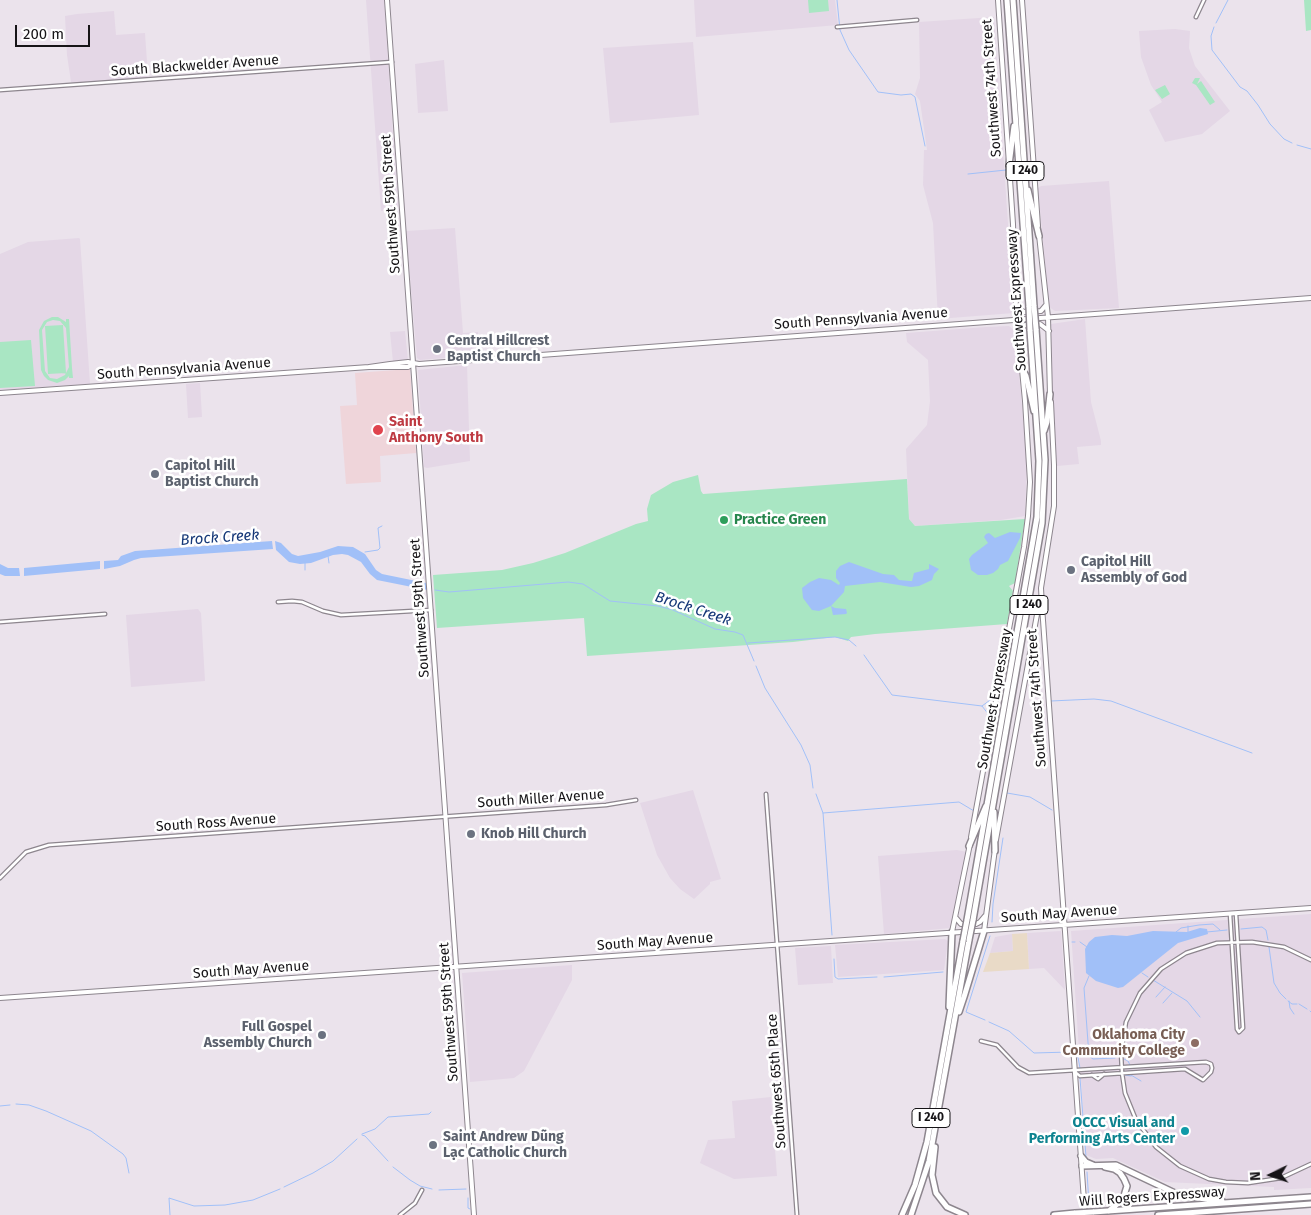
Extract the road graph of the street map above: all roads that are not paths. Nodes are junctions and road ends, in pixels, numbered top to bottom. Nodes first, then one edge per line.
1 (387, 0) edge
2 (998, 0) edge
3 (1008, 0) edge
4 (1013, 0) edge
5 (1022, 0) edge
6 (1204, 0) edge
7 (1196, 17) dead end
8 (917, 20) dead end
9 (840, 27) dead end
10 (392, 62) junction
11 (0, 90) edge
12 (1015, 118) junction
13 (1009, 165) junction
14 (1026, 184) junction
15 (1039, 236) junction
16 (1311, 298) edge
17 (1046, 304) junction
18 (1016, 306) junction
19 (1031, 306) junction
20 (1048, 317) junction
21 (1017, 319) junction
22 (1033, 330) junction
23 (1049, 331) junction
24 (1018, 334) junction
25 (414, 364) junction
26 (1022, 368) junction
27 (0, 393) edge
28 (1050, 394) junction
29 (1037, 421) junction
30 (1043, 434) junction
31 (1041, 588) junction
32 (278, 602) dead end
33 (431, 610) junction
34 (105, 614) dead end
35 (0, 622) edge
36 (766, 794) dead end
37 (636, 800) dead end
38 (992, 800) junction
39 (446, 817) junction
40 (969, 846) junction
41 (995, 851) junction
42 (0, 878) edge
43 (1311, 908) edge
44 (1236, 913) junction
45 (1230, 914) junction
46 (955, 916) junction
47 (985, 916) junction
48 (1065, 925) junction
49 (984, 931) junction
50 (952, 932) junction
51 (1237, 934) junction
52 (1231, 935) junction
53 (1231, 942) junction
54 (1238, 942) junction
55 (778, 946) junction
56 (1311, 960) edge
57 (457, 967) junction
58 (0, 998) edge
59 (952, 1020) junction
60 (981, 1041) dead end
61 (1122, 1068) junction
62 (1101, 1069) junction
63 (1074, 1071) junction
64 (1122, 1073) junction
65 (1102, 1074) junction
66 (937, 1120) junction
67 (1081, 1156) junction
68 (1311, 1164) edge
69 (1093, 1165) junction
70 (1082, 1167) junction
71 (422, 1190) dead end
72 (1311, 1197) edge
73 (1230, 1203) junction
74 (1311, 1204) edge
75 (1233, 1210) junction
76 (1109, 1211) junction
77 (400, 1215) edge
78 (474, 1215) edge
79 (797, 1215) edge
80 (902, 1215) edge
81 (911, 1215) edge
82 (965, 1215) edge
83 (1054, 1215) edge
84 (1084, 1215) edge
85 (1158, 1215) edge
86 (1205, 1215) edge

1 - 10 main road, Southwest 59th Street
2 - 13 main road, Southwest 74th Street
3 - 12 highway, Southwest Expressway / I 240
4 - 14 highway, Southwest Expressway / I 240
5 - 15 main road, Southwest 74th Street
6 - 7 street
8 - 9 street
10 - 11 street, South Blackwelder Avenue
10 - 25 main road, Southwest 59th Street
12 - 13 highway
12 - 19 highway, Southwest Expressway / I 240
13 - 18 main road, Southwest 74th Street
14 - 15 highway
14 - 19 highway, Southwest Expressway / I 240
15 - 17 main road, Southwest 74th Street
16 - 20 main road, South Pennsylvania Avenue
17 - 18 main road
17 - 20 main road, Southwest 74th Street
18 - 21 main road, Southwest 74th Street
19 - 22 highway, Southwest Expressway / I 240, bridge
20 - 21 main road, South Pennsylvania Avenue
20 - 23 main road, Southwest 74th Street
21 - 24 main road, Southwest 74th Street
21 - 25 main road, South Pennsylvania Avenue
22 - 29 highway, Southwest Expressway / I 240
22 - 30 highway, Southwest Expressway / I 240
23 - 24 main road
23 - 28 main road, Southwest 74th Street
24 - 26 main road, Southwest 74th Street
25 - 27 main road, South Pennsylvania Avenue
25 - 33 main road, Southwest 59th Street
26 - 29 highway
26 - 40 main road, Southwest 74th Street
28 - 30 highway
28 - 31 main road, Southwest 74th Street
29 - 38 highway, Southwest Expressway / I 240
30 - 38 highway, Southwest Expressway / I 240
31 - 41 main road
31 - 48 main road, Southwest 74th Street
32 - 33 street
33 - 39 main road, Southwest 59th Street
34 - 35 street
36 - 55 street, Southwest 65th Place
37 - 39 street, South Miller Avenue
38 - 40 highway
38 - 41 highway
38 - 59 highway, Southwest Expressway / I 240, bridge
39 - 42 street, South Ross Avenue
39 - 57 main road, Southwest 59th Street
40 - 46 main road, Southwest 74th Street
41 - 47 main road
43 - 44 main road, South May Avenue
44 - 45 main road, South May Avenue
44 - 51 street
45 - 48 main road, South May Avenue
45 - 52 street
46 - 47 main road
46 - 50 main road, Southwest 74th Street
47 - 49 main road
48 - 49 main road, South May Avenue
48 - 63 main road, Southwest 74th Street
49 - 50 main road, South May Avenue
49 - 59 highway
50 - 55 main road, South May Avenue
50 - 59 highway
51 - 52 street
51 - 54 street
52 - 53 street
53 - 54 street
53 - 54 street
53 - 61 street
54 - 56 street
55 - 57 main road, South May Avenue
55 - 79 street, Southwest 65th Place
57 - 58 main road, South May Avenue
57 - 78 main road, Southwest 59th Street
59 - 66 highway, Southwest Expressway / I 240
59 - 80 highway, Southwest Expressway / I 240
60 - 63 street
61 - 62 street
61 - 64 street
61 - 64 street
62 - 63 street
62 - 65 street
63 - 65 street
63 - 67 main road, Southwest 74th Street
64 - 65 street
64 - 68 street
66 - 81 highway, Southwest Expressway / I 240
66 - 82 highway
67 - 69 highway
67 - 70 main road, Southwest 74th Street
69 - 70 highway
69 - 73 highway
70 - 76 highway
70 - 84 main road, Southwest 74th Street
71 - 77 street
72 - 73 highway, Will Rogers Expressway
73 - 76 highway, Will Rogers Expressway
74 - 75 highway, Will Rogers Expressway
75 - 85 highway, Will Rogers Expressway
75 - 86 highway
76 - 83 highway, Will Rogers Expressway, bridge

